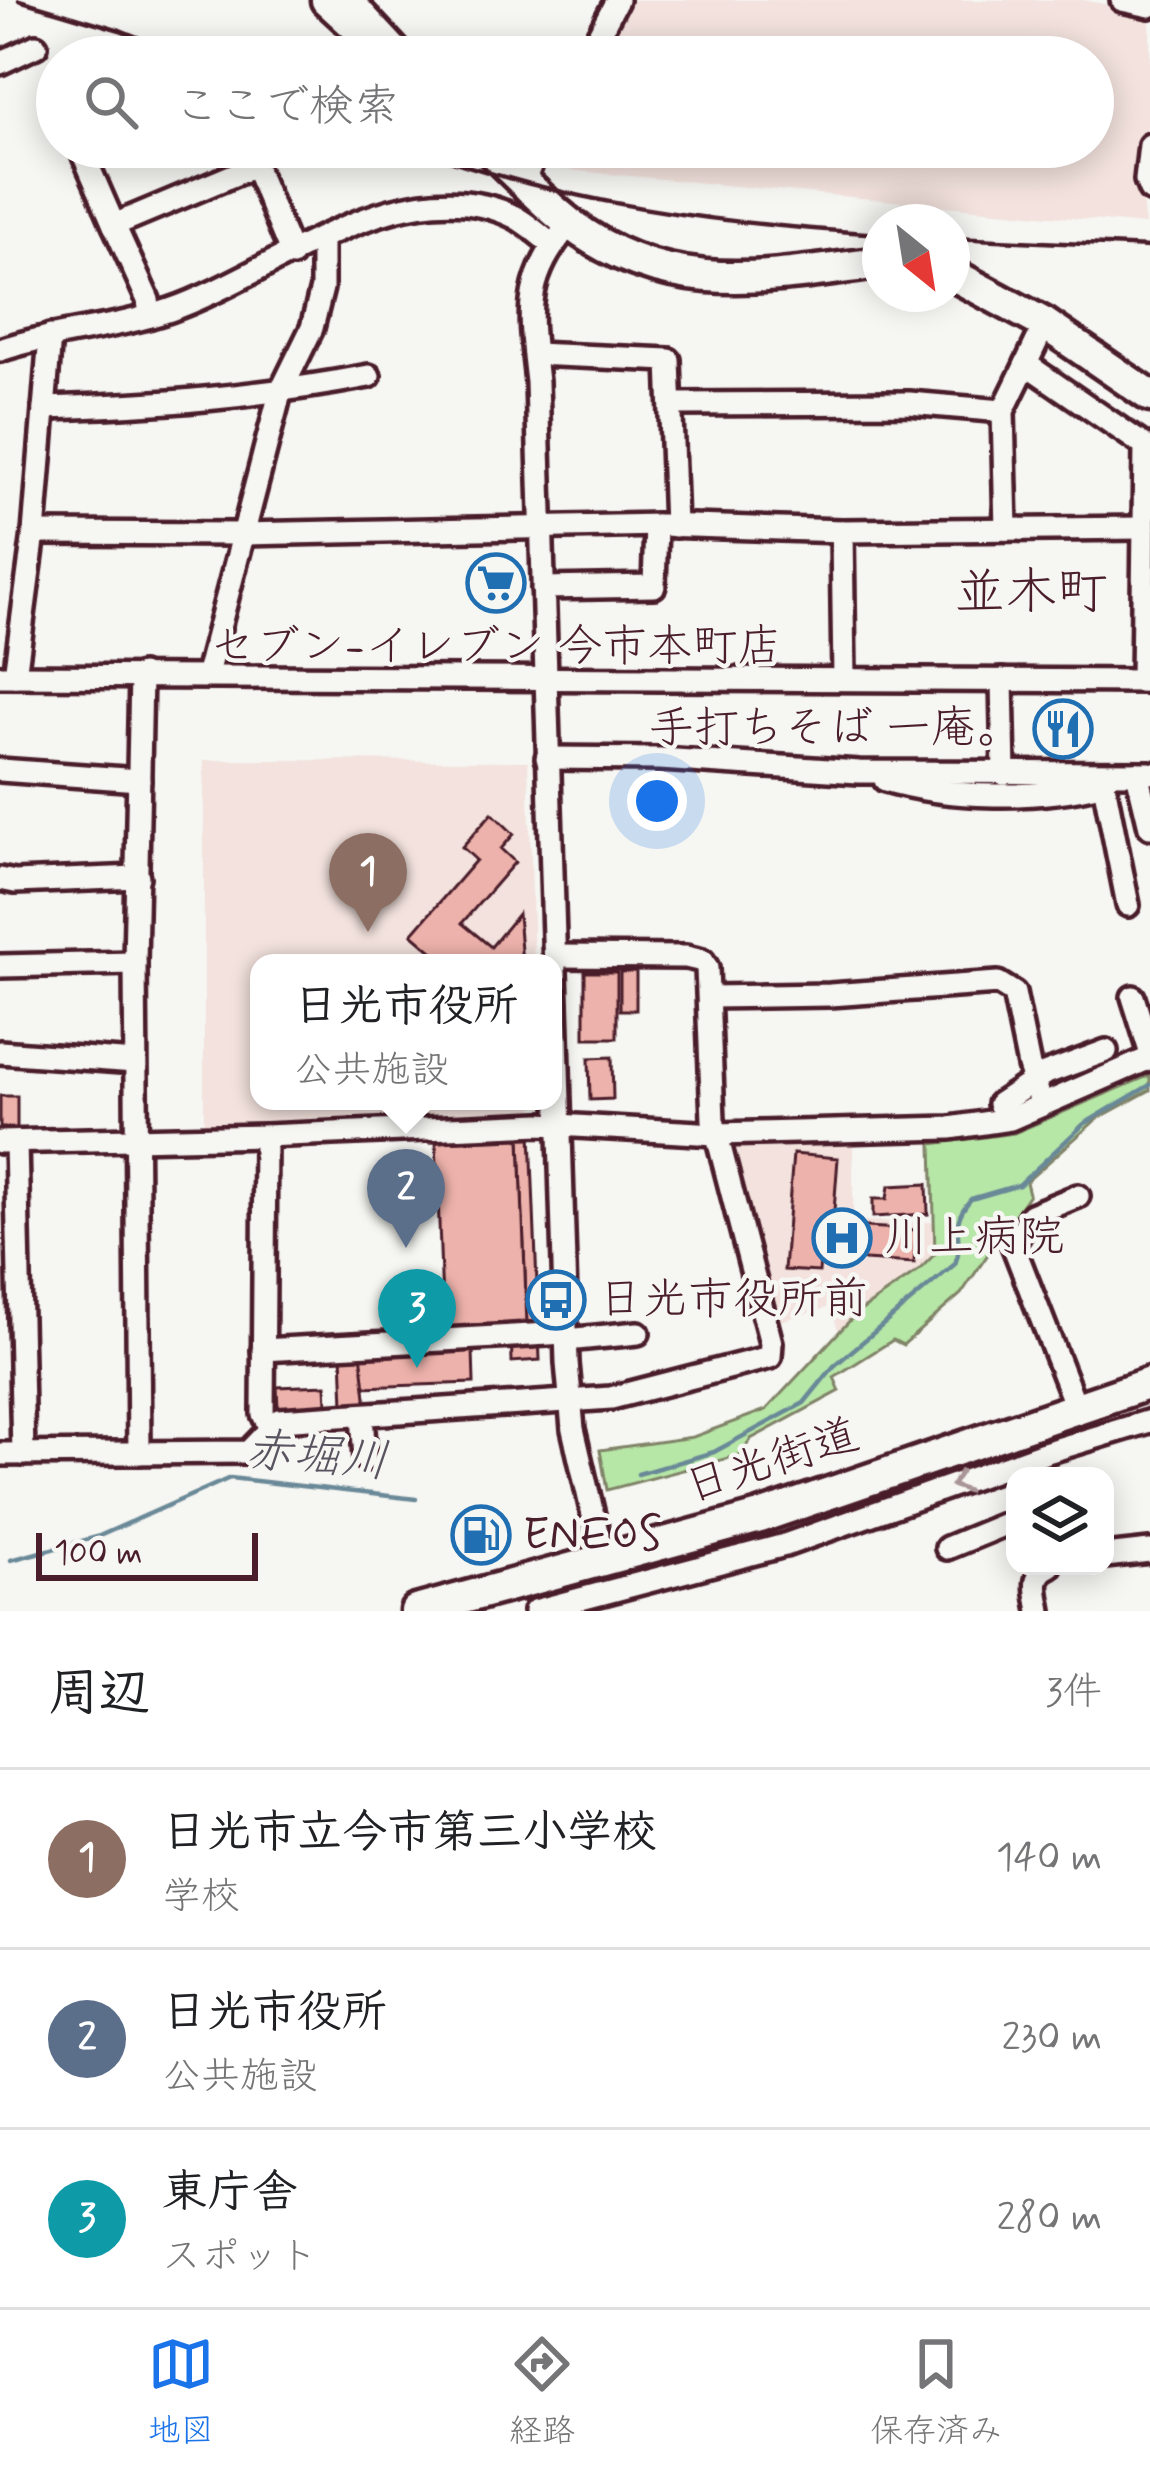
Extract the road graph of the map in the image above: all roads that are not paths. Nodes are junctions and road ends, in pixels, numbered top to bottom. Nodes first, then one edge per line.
1 (327, 0) edge
2 (352, 0) edge
3 (617, 0) edge
4 (1122, 0) edge
5 (1150, 6) edge
6 (366, 36) edge
7 (386, 36) edge
8 (597, 36) edge
9 (36, 46) dead end
10 (0, 63) edge
11 (1149, 156) edge
12 (89, 168) edge
13 (250, 168) edge
14 (256, 168) edge
15 (531, 168) edge
16 (1150, 190) edge
17 (114, 225) junction
18 (561, 234) junction
19 (322, 241) junction
20 (292, 255) junction
21 (862, 265) edge
22 (970, 284) edge
23 (150, 316) junction
24 (1045, 324) junction
25 (50, 336) junction
26 (0, 350) edge
27 (534, 355) junction
28 (1026, 364) junction
29 (369, 376) dead end
30 (280, 393) junction
31 (1150, 395) edge
32 (673, 404) junction
33 (44, 408) junction
34 (1003, 411) junction
35 (665, 526) junction
36 (542, 527) junction
37 (1144, 528) junction
38 (1006, 529) junction
39 (842, 531) junction
40 (34, 533) junction
41 (242, 534) junction
42 (542, 588) junction
43 (207, 674) junction
44 (141, 675) junction
45 (8, 676) edge
46 (545, 677) junction
47 (844, 680) junction
48 (1002, 680) junction
49 (1146, 681) edge
50 (548, 758) junction
51 (0, 770) edge
52 (859, 772) junction
53 (1144, 773) edge
54 (1004, 774) junction
55 (1103, 779) junction
56 (139, 780) junction
57 (1150, 827) edge
58 (138, 877) junction
59 (0, 879) edge
60 (1127, 905) dead end
61 (555, 954) edge
62 (562, 956) edge
63 (136, 963) junction
64 (0, 966) edge
65 (711, 997) junction
66 (1133, 997) dead end
67 (1106, 1051) dead end
68 (0, 1052) edge
69 (1150, 1054) edge
70 (135, 1062) junction
71 (1034, 1080) junction
72 (999, 1105) dead end
73 (1042, 1106) junction
74 (559, 1110) edge
75 (559, 1124) junction
76 (716, 1134) junction
77 (265, 1136) junction
78 (136, 1140) junction
79 (8, 1142) edge
80 (1078, 1196) dead end
81 (638, 1333) dead end
82 (566, 1337) junction
83 (263, 1350) junction
84 (1150, 1383) edge
85 (570, 1401) junction
86 (1076, 1407) junction
87 (362, 1415) junction
88 (1150, 1421) edge
89 (270, 1429) junction
90 (139, 1453) junction
91 (11, 1454) edge
92 (365, 1459) dead end
93 (1006, 1524) edge
94 (947, 1548) dead end
95 (1150, 1551) edge
96 (1114, 1555) edge
97 (604, 1558) junction
98 (1041, 1575) edge
99 (416, 1611) edge
100 (535, 1611) edge
101 (1040, 1611) edge

1 - 6 highway
2 - 7 street
3 - 8 street
4 - 5 street
9 - 10 street
11 - 16 street
12 - 17 street
13 - 17 street
14 - 20 street
15 - 18 highway
17 - 23 street
18 - 19 street
18 - 21 highway
18 - 27 street
19 - 20 street
19 - 30 street
20 - 23 street
22 - 24 highway
23 - 25 street
24 - 28 street
24 - 31 highway
25 - 26 street
25 - 33 street
27 - 32 street
27 - 36 street
28 - 34 street
28 - 37 street
29 - 30 street
30 - 33 street
30 - 41 street
32 - 34 street
32 - 35 street
33 - 40 street
34 - 38 street
35 - 36 street
35 - 39 street
35 - 42 street
36 - 41 street
36 - 42 street
37 - 38 street
37 - 49 street
38 - 39 street
39 - 47 street
40 - 41 street
40 - 45 street
41 - 43 street
42 - 46 street
43 - 44 street
43 - 46 street
44 - 45 street
44 - 56 street
46 - 47 street
46 - 50 street
47 - 48 street
48 - 49 street
48 - 54 street
50 - 52 street
50 - 61 street
51 - 56 street
52 - 54 street
52 - 55 street
53 - 55 street
53 - 57 street
54 - 55 street
55 - 60 street
56 - 58 street
58 - 59 street
58 - 63 street
62 - 65 street
63 - 64 street
63 - 70 street
65 - 71 street
65 - 76 street
66 - 69 street
67 - 71 street
68 - 70 street
69 - 73 street
70 - 78 street
71 - 72 street
71 - 73 street
73 - 76 street
74 - 75 street
75 - 76 street
75 - 77 street
75 - 82 street
76 - 85 street
77 - 78 street
77 - 83 street
78 - 79 street
78 - 90 street
79 - 91 street
80 - 86 street
81 - 82 street
82 - 83 street
82 - 85 street
83 - 89 street
84 - 86 highway, 日光街道
85 - 87 street
85 - 97 street
86 - 97 highway, 日光街道
87 - 89 street
87 - 92 street
88 -> 100 street
89 - 90 street
90 - 91 street
93 - 94 street
95 - 96 street
97 - 99 highway, 日光街道
98 - 101 street

